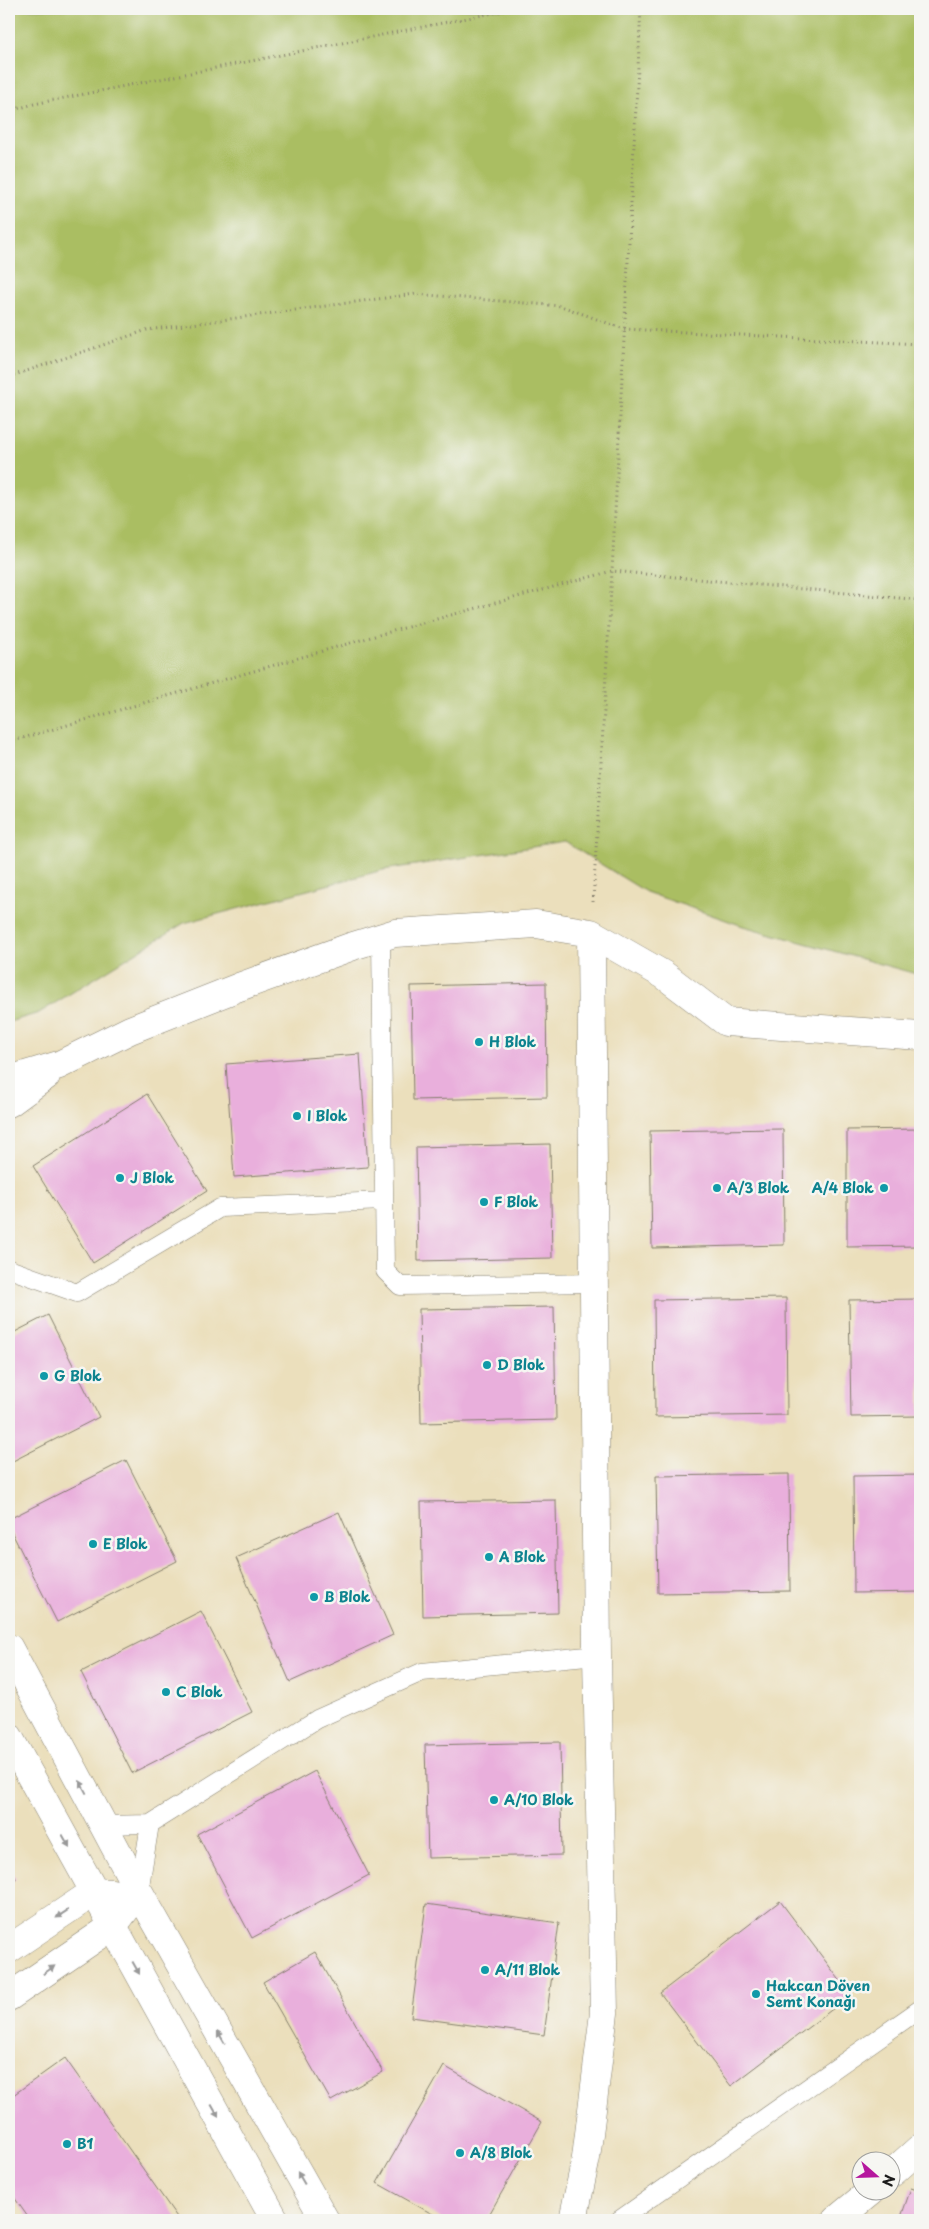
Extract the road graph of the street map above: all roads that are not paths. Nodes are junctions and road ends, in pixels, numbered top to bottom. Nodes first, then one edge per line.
1 (591, 933) junction
2 (381, 939) junction
3 (920, 1036) edge
4 (59, 1065) junction
5 (9, 1080) edge
6 (9, 1103) edge
7 (384, 1201) junction
8 (9, 1269) edge
9 (594, 1283) junction
10 (9, 1648) edge
11 (597, 1655) junction
12 (9, 1737) edge
13 (150, 1824) junction
14 (103, 1825) junction
15 (94, 1892) junction
16 (139, 1892) junction
17 (113, 1926) junction
18 (9, 1949) edge
19 (9, 1997) edge
20 (920, 2009) edge
21 (920, 2148) edge
22 (902, 2164) edge
23 (858, 2202) edge
24 (275, 2220) edge
25 (326, 2220) edge
26 (573, 2220) edge
27 (619, 2220) edge
28 (836, 2220) edge

1 - 2 street
1 - 3 street
1 - 9 street
2 - 4 street
2 - 7 lane
4 - 5 street
4 - 6 street
7 - 8 lane
7 - 9 lane
9 - 11 street
14 -> 10 street
11 - 13 lane
11 - 26 street
12 -> 15 street
13 - 14 lane
13 - 16 lane
14 - 16 street
15 - 16 street
15 - 17 street
15 -> 18 street
16 - 17 street
25 -> 16 street
19 -> 17 street
17 -> 24 street
20 - 27 lane
21 - 22 street
23 - 28 street

